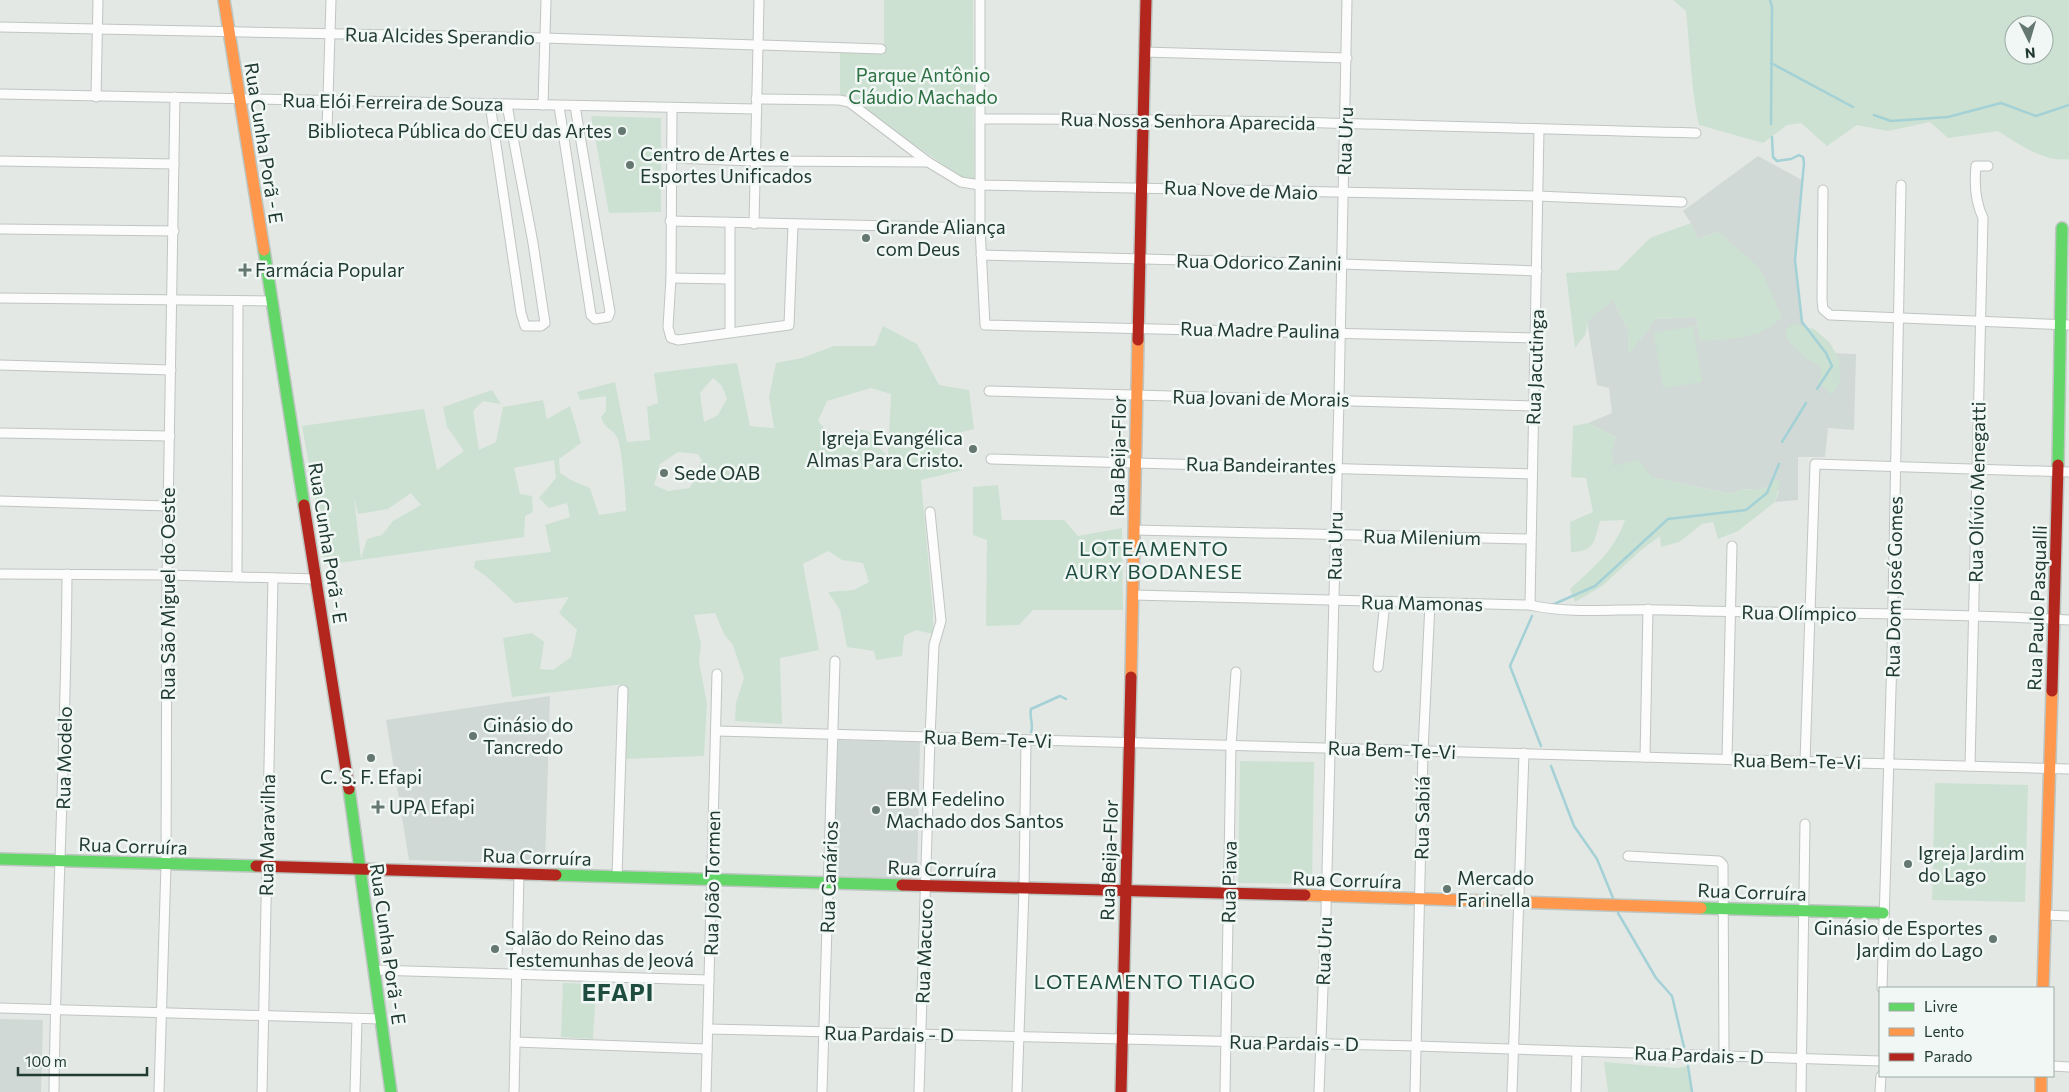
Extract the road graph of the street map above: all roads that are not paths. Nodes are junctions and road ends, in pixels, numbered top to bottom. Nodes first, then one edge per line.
1 (98, 0) edge
2 (224, 0) edge
3 (331, 0) edge
4 (546, 0) edge
5 (759, 0) edge
6 (980, 0) edge
7 (1146, 0) edge
8 (1347, 0) edge
9 (0, 27) edge
10 (98, 28) junction
11 (229, 32) junction
12 (330, 34) junction
13 (544, 38) junction
14 (758, 46) junction
15 (880, 50) dead end
16 (1144, 52) junction
17 (1347, 58) junction
18 (0, 94) edge
19 (96, 97) junction
20 (175, 97) junction
21 (238, 98) junction
22 (756, 99) junction
23 (328, 101) junction
24 (490, 104) junction
25 (507, 105) junction
26 (543, 105) junction
27 (559, 106) junction
28 (575, 106) junction
29 (672, 108) junction
30 (756, 109) junction
31 (981, 119) junction
32 (1143, 119) junction
33 (1346, 123) junction
34 (1539, 129) junction
35 (327, 130) dead end
36 (1696, 133) dead end
37 (672, 158) junction
38 (0, 161) edge
39 (755, 161) junction
40 (928, 162) junction
41 (174, 164) junction
42 (1988, 166) dead end
43 (980, 185) junction
44 (1901, 185) dead end
45 (1141, 187) junction
46 (1823, 190) dead end
47 (1343, 192) junction
48 (1537, 196) junction
49 (1682, 202) dead end
50 (670, 221) junction
51 (730, 223) junction
52 (754, 224) junction
53 (793, 225) junction
54 (980, 228) junction
55 (2062, 228) dead end
56 (0, 229) edge
57 (174, 231) junction
58 (981, 255) junction
59 (1139, 259) junction
60 (1342, 264) junction
61 (1538, 272) junction
62 (671, 278) junction
63 (729, 279) junction
64 (0, 298) edge
65 (172, 300) junction
66 (238, 301) junction
67 (271, 302) junction
68 (1900, 316) junction
69 (1982, 320) junction
70 (2064, 325) edge
71 (1138, 327) junction
72 (730, 332) junction
73 (1340, 332) junction
74 (1536, 338) junction
75 (0, 365) edge
76 (171, 370) junction
77 (990, 391) dead end
78 (1137, 396) junction
79 (1339, 399) junction
80 (1533, 406) junction
81 (0, 433) edge
82 (170, 436) junction
83 (991, 459) dead end
84 (1136, 463) junction
85 (1896, 466) junction
86 (1336, 467) junction
87 (1977, 468) junction
88 (2064, 472) edge
89 (1532, 474) junction
90 (0, 501) edge
91 (168, 506) junction
92 (930, 512) dead end
93 (1134, 530) junction
94 (1336, 534) junction
95 (1530, 539) junction
96 (1732, 546) dead end
97 (0, 574) edge
98 (66, 574) junction
99 (167, 575) junction
100 (237, 577) junction
101 (273, 578) junction
102 (316, 579) junction
103 (1133, 595) junction
104 (1334, 601) junction
105 (1385, 602) junction
106 (1430, 603) junction
107 (1530, 605) junction
108 (1648, 609) junction
109 (1731, 612) junction
110 (1811, 614) junction
111 (1893, 615) junction
112 (1974, 615) junction
113 (2055, 619) junction
114 (2069, 620) edge
115 (836, 661) dead end
116 (1378, 667) dead end
117 (1236, 672) dead end
118 (717, 674) dead end
119 (623, 690) dead end
120 (716, 731) junction
121 (833, 734) junction
122 (930, 738) junction
123 (1026, 740) junction
124 (1130, 743) junction
125 (1231, 746) junction
126 (1329, 748) junction
127 (1423, 751) junction
128 (1524, 753) junction
129 (1645, 757) junction
130 (1727, 759) junction
131 (1805, 762) junction
132 (1889, 764) junction
133 (1970, 766) junction
134 (2050, 768) junction
135 (2069, 769) edge
136 (1806, 824) dead end
137 (1628, 856) dead end
138 (0, 859) edge
139 (61, 861) junction
140 (166, 865) junction
141 (267, 867) junction
142 (360, 869) junction
143 (519, 874) junction
144 (617, 878) junction
145 (712, 880) junction
146 (830, 882) junction
147 (926, 886) junction
148 (1024, 889) junction
149 (1125, 891) junction
150 (1229, 892) junction
151 (1325, 896) junction
152 (1420, 900) junction
153 (1518, 903) junction
154 (1724, 909) junction
155 (1804, 911) junction
156 (1883, 913) junction
157 (2046, 915) junction
158 (2069, 916) edge
159 (374, 970) junction
160 (516, 974) junction
161 (709, 980) junction
162 (1882, 987) edge
163 (2043, 987) edge
164 (0, 1008) edge
165 (55, 1010) junction
166 (160, 1012) junction
167 (264, 1016) junction
168 (356, 1019) junction
169 (381, 1019) junction
170 (708, 1029) junction
171 (824, 1032) junction
172 (922, 1034) junction
173 (1019, 1037) junction
174 (1123, 1039) junction
175 (515, 1042) junction
176 (1227, 1042) junction
177 (1320, 1044) junction
178 (1416, 1046) junction
179 (708, 1049) junction
180 (1513, 1050) junction
181 (1577, 1052) junction
182 (1724, 1056) junction
183 (1802, 1058) junction
184 (1879, 1061) edge
185 (2054, 1066) edge
186 (2069, 1067) edge
187 (1881, 1077) edge
188 (2041, 1077) edge
189 (54, 1092) edge
190 (158, 1092) edge
191 (262, 1092) edge
192 (355, 1092) edge
193 (391, 1092) edge
194 (514, 1092) edge
195 (706, 1092) edge
196 (822, 1092) edge
197 (919, 1092) edge
198 (1017, 1092) edge
199 (1121, 1092) edge
200 (1225, 1092) edge
201 (1319, 1092) edge
202 (1415, 1092) edge
203 (1512, 1092) edge
204 (1576, 1092) edge
205 (1801, 1092) edge
206 (1880, 1092) edge
207 (2041, 1092) edge

1 - 10 street
2 - 11 street, Rua Cunha Porã - E
3 - 12 street
4 - 13 street
5 - 14 street
6 - 31 street
7 - 16 street, Rua Beija-Flor
8 - 17 street, Rua Uru
9 - 10 street, Rua Alcides Sperandio
10 - 11 street, Rua Alcides Sperandio
10 - 19 street
11 - 12 street, Rua Alcides Sperandio
11 - 21 street, Rua Cunha Porã - E
12 - 13 street, Rua Alcides Sperandio
12 - 23 street
13 - 14 street, Rua Alcides Sperandio
13 - 26 street
14 - 15 street, Rua Alcides Sperandio
14 - 22 street
16 - 17 street
16 - 32 street, Rua Beija-Flor
17 - 33 street, Rua Uru
18 - 19 street, Rua Elói Ferreira de Souza
19 - 20 street, Rua Elói Ferreira de Souza
20 - 21 street, Rua Elói Ferreira de Souza
20 - 41 street, Rua São Miguel do Oeste
21 - 23 street, Rua Elói Ferreira de Souza
21 - 67 street, Rua Cunha Porã - E
22 - 30 street
22 - 40 street, Rua Nove de Maio
23 - 24 street, Rua Elói Ferreira de Souza
23 - 35 street
24 - 25 street, Rua Elói Ferreira de Souza
24 - 25 street
25 - 26 street, Rua Elói Ferreira de Souza
26 - 27 street, Rua Elói Ferreira de Souza
27 - 28 street, Rua Elói Ferreira de Souza
27 - 28 street
28 - 29 street, Rua Elói Ferreira de Souza
29 - 30 street, Rua Elói Ferreira de Souza
29 - 37 street
30 - 39 street
31 - 32 street, Rua Nossa Senhora Aparecida
31 - 43 street
32 - 33 street, Rua Nossa Senhora Aparecida
32 - 45 street, Rua Beija-Flor
33 - 34 street, Rua Nossa Senhora Aparecida
33 - 47 street, Rua Uru
34 - 36 street, Rua Nossa Senhora Aparecida
34 - 48 street, Rua Jacutinga
37 - 39 street
37 - 50 street
38 - 41 street
39 - 40 street
39 - 52 street
40 - 43 street, Rua Nove de Maio
41 - 57 street, Rua São Miguel do Oeste
42 - 69 street, Rua Olívio Menegatti
43 - 45 street, Rua Nove de Maio
43 - 54 street
44 - 68 street, Rua Dom José Gomes
45 - 47 street, Rua Nove de Maio
45 - 59 street, Rua Beija-Flor
46 - 68 street
47 - 48 street, Rua Nove de Maio
47 - 60 street, Rua Uru
48 - 49 street, Rua Nove de Maio
48 - 61 street, Rua Jacutinga
50 - 51 street
50 - 62 street
51 - 52 street
51 - 63 street
52 - 53 street
53 - 54 street
53 - 72 street
54 - 58 street
55 - 70 street, Rua Paulo Pasqualli
56 - 57 street
57 - 65 street, Rua São Miguel do Oeste
58 - 59 street, Rua Odorico Zanini
58 - 71 street, Rua Madre Paulina
59 - 60 street, Rua Odorico Zanini
59 - 71 street, Rua Beija-Flor
60 - 61 street, Rua Odorico Zanini
60 - 73 street, Rua Uru
61 - 74 street, Rua Jacutinga
62 - 63 street
62 - 72 street
63 - 72 street
64 - 65 street
65 - 66 street
65 - 76 street, Rua São Miguel do Oeste
66 - 67 street
66 - 100 street
67 - 102 street, Rua Cunha Porã - E
68 - 69 street
68 - 85 street, Rua Dom José Gomes
69 - 70 street
69 - 87 street, Rua Olívio Menegatti
70 - 88 street, Rua Paulo Pasqualli
71 - 73 street, Rua Madre Paulina
71 - 78 street, Rua Beija-Flor
73 - 74 street, Rua Madre Paulina
73 - 79 street, Rua Uru
74 - 80 street, Rua Jacutinga
75 - 76 street
76 - 82 street, Rua São Miguel do Oeste
77 - 78 street, Rua Jovani de Morais
78 - 79 street, Rua Jovani de Morais
78 - 84 street, Rua Beija-Flor
79 - 80 street, Rua Jovani de Morais
79 - 86 street, Rua Uru
80 - 89 street, Rua Jacutinga
81 - 82 street
82 - 91 street, Rua São Miguel do Oeste
83 - 84 street, Rua Bandeirantes
84 - 86 street, Rua Bandeirantes
84 - 93 street, Rua Beija-Flor
85 - 87 street
85 - 110 street
85 - 111 street, Rua Dom José Gomes
86 - 89 street, Rua Bandeirantes
86 - 94 street, Rua Uru
87 - 88 street
87 - 112 street, Rua Olívio Menegatti
88 - 113 street, Rua Paulo Pasqualli
89 - 95 street, Rua Jacutinga
90 - 91 street
91 - 99 street, Rua São Miguel do Oeste
92 - 122 street, Rua Macuco
93 - 94 street, Rua Milenium
93 - 103 street, Rua Beija-Flor
94 - 95 street, Rua Milenium
94 - 104 street, Rua Uru
95 - 107 street, Rua Jacutinga
96 - 109 street
97 - 98 street
98 - 99 street
98 - 139 street, Rua Modelo
99 - 100 street
99 - 140 street, Rua São Miguel do Oeste
100 - 101 street
101 - 102 street
101 - 141 street, Rua Maravilha
102 - 142 street, Rua Cunha Porã - E
103 - 104 street, Rua Mamonas
103 - 124 street, Rua Beija-Flor
104 - 105 street, Rua Mamonas
104 - 126 street, Rua Uru
105 - 106 street, Rua Mamonas
105 - 116 street
106 - 107 street, Rua Mamonas
106 - 127 street, Rua Sabiá
107 - 108 street, Rua Olímpico
108 - 109 street, Rua Olímpico
108 - 129 street
109 - 110 street, Rua Olímpico
109 - 130 street
110 - 111 street, Rua Olímpico
110 - 131 street
111 - 112 street, Rua Olímpico
111 - 132 street, Rua Dom José Gomes
112 - 113 street, Rua Olímpico
112 - 133 street, Rua Olívio Menegatti
113 - 114 street, Rua Olímpico
113 - 134 street, Rua Paulo Pasqualli
115 - 121 street, Rua Canários
117 - 125 street, Rua Piava
118 - 120 street, Rua João Tormen
119 - 144 street
120 - 121 street, Rua Bem-Te-Vi
120 - 145 street, Rua João Tormen
121 - 122 street, Rua Bem-Te-Vi
121 - 146 street, Rua Canários
122 - 123 street, Rua Bem-Te-Vi
122 - 147 street, Rua Macuco
123 - 124 street, Rua Bem-Te-Vi
123 - 148 street
124 - 125 street, Rua Bem-Te-Vi
124 - 149 street, Rua Beija-Flor
125 - 126 street, Rua Bem-Te-Vi
125 - 150 street, Rua Piava
126 - 127 street, Rua Bem-Te-Vi
126 - 151 street, Rua Uru
127 - 128 street, Rua Bem-Te-Vi
127 - 152 street, Rua Sabiá
128 - 129 street, Rua Bem-Te-Vi
128 - 153 street
129 - 130 street, Rua Bem-Te-Vi
130 - 131 street, Rua Bem-Te-Vi
131 - 132 street, Rua Bem-Te-Vi
132 - 133 street, Rua Bem-Te-Vi
132 - 156 street, Rua Dom José Gomes
133 - 134 street, Rua Bem-Te-Vi
134 - 135 street, Rua Bem-Te-Vi
134 - 157 street, Rua Paulo Pasqualli
136 - 155 street
137 - 154 street
138 - 139 street, Rua Corruíra
139 - 140 street, Rua Corruíra
139 - 165 street, Rua Modelo
140 - 141 street, Rua Corruíra
140 - 166 street, Rua São Miguel do Oeste
141 - 142 street, Rua Corruíra
141 - 167 street, Rua Maravilha
142 - 143 street, Rua Corruíra
142 - 159 street, Rua Cunha Porã - E
143 - 144 street, Rua Corruíra
143 - 160 street
144 - 145 street, Rua Corruíra
145 - 146 street, Rua Corruíra
145 - 161 street, Rua João Tormen
146 - 147 street, Rua Corruíra
146 - 171 street, Rua Canários
147 - 148 street, Rua Corruíra
147 - 172 street, Rua Macuco
148 - 149 street, Rua Corruíra
148 - 173 street
149 - 150 street, Rua Corruíra
149 - 174 street, Rua Beija-Flor
150 - 151 street, Rua Corruíra
150 - 176 street, Rua Piava
151 - 152 street, Rua Corruíra
151 - 177 street, Rua Uru
152 - 153 street, Rua Corruíra
152 - 178 street, Rua Sabiá
153 - 154 street, Rua Corruíra
153 - 180 street
154 - 155 street, Rua Corruíra
154 - 182 street
155 - 156 street, Rua Corruíra
155 - 183 street
156 - 162 street, Rua Dom José Gomes
157 - 158 street
157 - 163 street, Rua Paulo Pasqualli
159 - 160 street
159 - 169 street, Rua Cunha Porã - E
160 - 161 street
160 - 175 street
161 - 170 street, Rua João Tormen
164 - 165 street
165 - 166 street
165 - 189 street, Rua Modelo
166 - 167 street
166 - 190 street, Rua São Miguel do Oeste
167 - 168 street
167 - 191 street, Rua Maravilha
168 - 169 street
168 - 192 street
169 - 193 street, Rua Cunha Porã - E
170 - 171 street, Rua Pardais - D
170 - 179 street, Rua João Tormen
171 - 172 street, Rua Pardais - D
171 - 196 street, Rua Canários
172 - 173 street, Rua Pardais - D
172 - 197 street, Rua Macuco
173 - 174 street, Rua Pardais - D
173 - 198 street
174 - 176 street, Rua Pardais - D
174 - 199 street, Rua Beija-Flor
175 - 179 street
175 - 194 street
176 - 177 street, Rua Pardais - D
176 - 200 street, Rua Piava
177 - 178 street, Rua Pardais - D
177 - 201 street, Rua Uru
178 - 180 street, Rua Pardais - D
178 - 202 street, Rua Sabiá
179 - 195 street, Rua João Tormen
180 - 181 street, Rua Pardais - D
180 - 203 street
181 - 182 street, Rua Pardais - D
181 - 204 street
182 - 183 street, Rua Pardais - D
183 - 184 street, Rua Pardais - D
183 - 205 street
185 - 186 street
187 - 206 street
188 - 207 street

